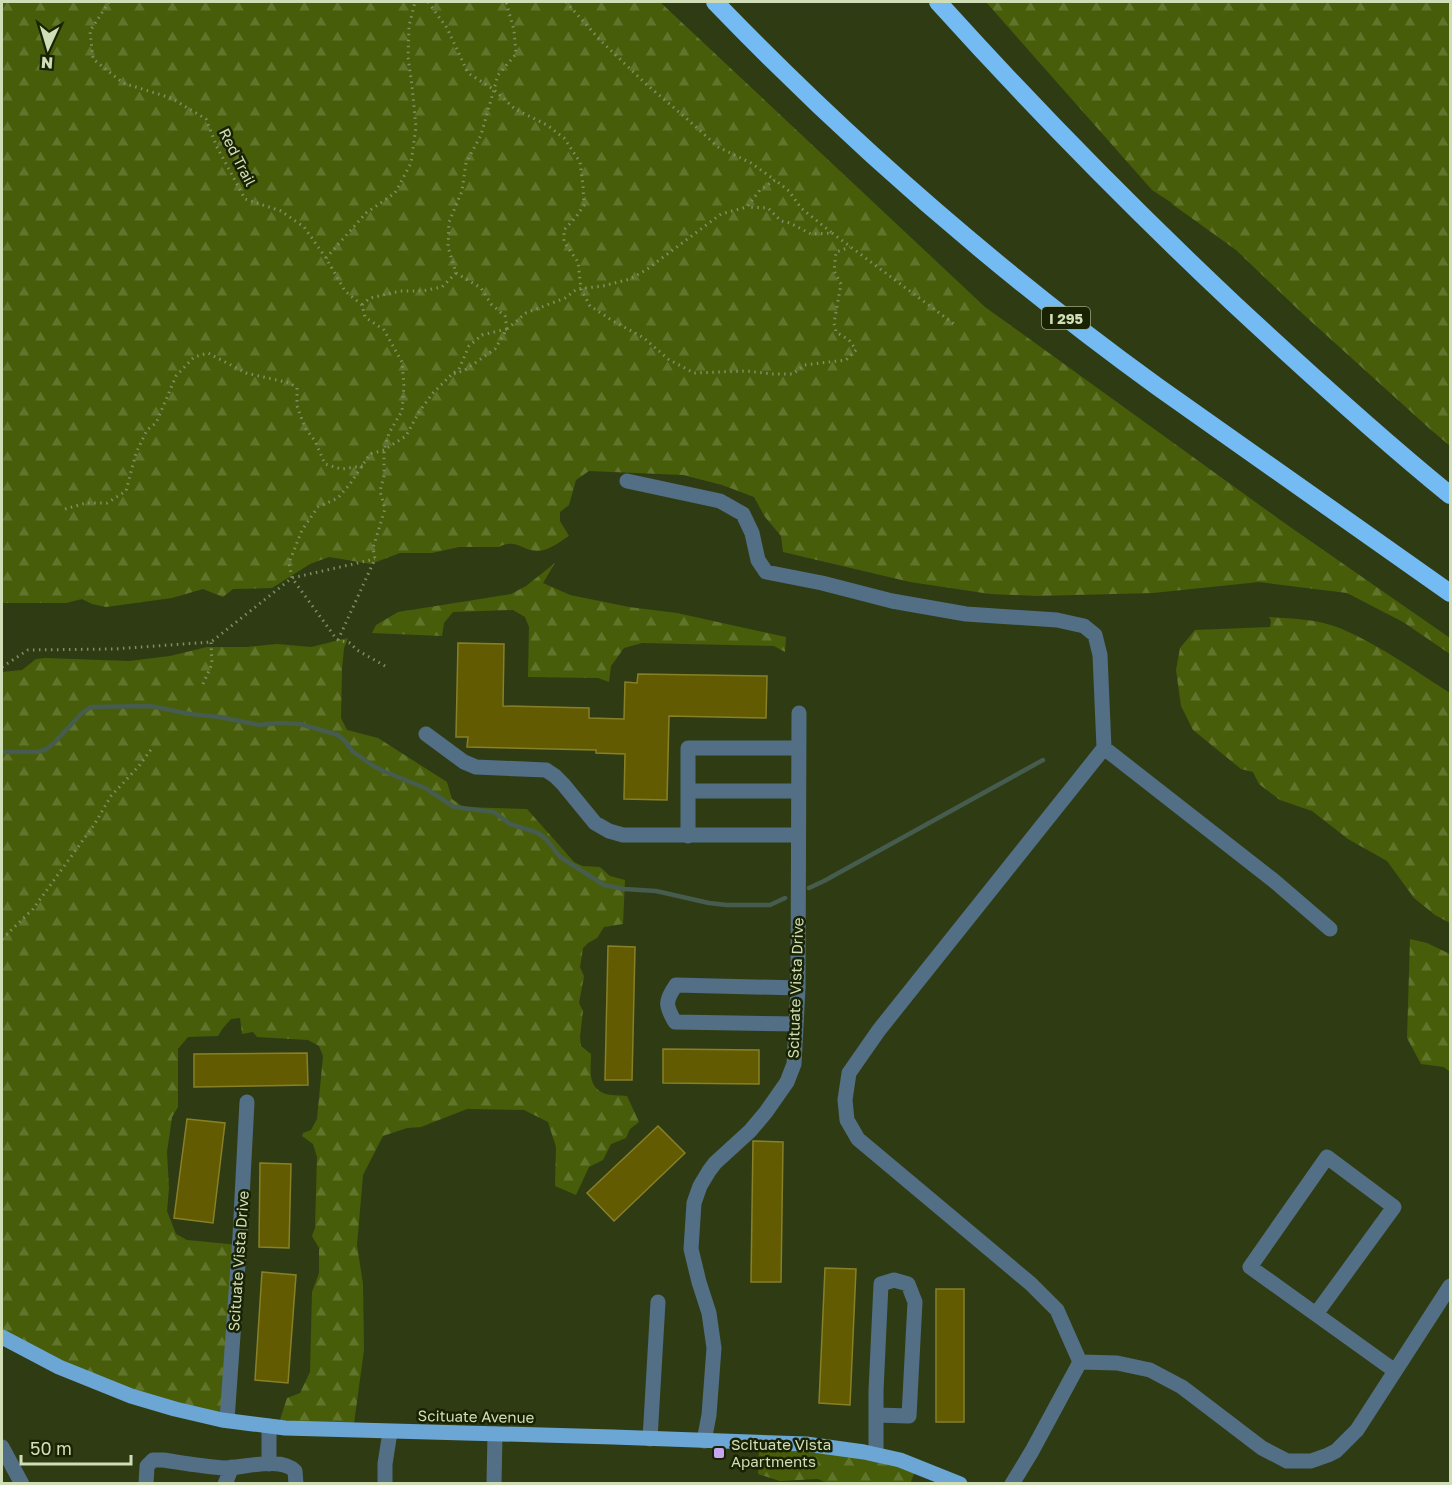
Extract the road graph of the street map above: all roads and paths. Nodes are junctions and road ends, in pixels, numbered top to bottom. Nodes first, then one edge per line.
1 (109, 2) edge
2 (415, 2) edge
3 (428, 2) edge
4 (507, 2) edge
5 (566, 2) edge
6 (715, 2) edge
7 (938, 2) edge
8 (494, 89) junction
9 (776, 180) junction
10 (747, 207) junction
11 (832, 233) junction
12 (850, 247) junction
13 (326, 258) junction
14 (456, 273) junction
15 (581, 289) junction
16 (362, 305) junction
17 (954, 324) dead end
18 (507, 329) junction
19 (450, 375) junction
20 (384, 450) junction
21 (363, 466) junction
22 (627, 481) dead end
23 (1450, 495) edge
24 (65, 509) dead end
25 (375, 559) junction
26 (292, 578) junction
27 (1450, 593) edge
28 (338, 640) junction
29 (211, 642) junction
30 (385, 666) dead end
31 (2, 667) edge
32 (203, 684) dead end
33 (799, 712) dead end
34 (426, 734) dead end
35 (152, 748) dead end
36 (799, 748) junction
37 (1104, 748) junction
38 (688, 791) junction
39 (798, 791) junction
40 (798, 835) junction
41 (688, 836) junction
42 (1330, 929) dead end
43 (2, 939) edge
44 (798, 988) junction
45 (796, 1024) junction
46 (247, 1102) dead end
47 (1450, 1286) edge
48 (658, 1302) dead end
49 (1316, 1314) junction
50 (2, 1337) edge
51 (1080, 1362) junction
52 (1395, 1371) junction
53 (876, 1414) junction
54 (227, 1420) junction
55 (269, 1426) junction
56 (390, 1432) junction
57 (495, 1434) junction
58 (650, 1439) junction
59 (704, 1441) junction
60 (2, 1447) edge
61 (876, 1455) junction
62 (269, 1464) junction
63 (232, 1467) junction
64 (22, 1484) edge
65 (146, 1484) edge
66 (225, 1484) edge
67 (296, 1484) edge
68 (385, 1484) edge
69 (494, 1484) edge
70 (960, 1484) edge
71 (1012, 1484) edge

1 - 13 path, Red Trail
2 - 13 path
3 - 8 path
4 - 8 path
5 - 9 path
6 - 27 highway, I 295
7 - 23 highway
8 - 14 path
8 - 15 path
9 - 10 path
9 - 11 path
10 - 11 path
10 - 15 path
11 - 12 path
12 - 15 path
12 - 17 path
13 - 16 path, Red Trail
14 - 16 path
14 - 18 path
15 - 18 path
16 - 20 path, Red Trail
18 - 19 path
18 - 19 path
19 - 20 path
20 - 21 path
20 - 25 path
21 - 24 path
21 - 26 path
22 - 37 street
25 - 26 path
25 - 28 path
26 - 28 path
26 - 29 path
28 - 30 path
29 - 31 path
29 - 32 path
33 - 36 street, Scituate Vista Drive
34 - 41 street
35 - 43 path
36 - 38 street
36 - 39 street, Scituate Vista Drive
37 - 42 street
37 - 51 street
38 - 39 street
38 - 41 street
39 - 40 street, Scituate Vista Drive
40 - 41 street
40 - 44 street, Scituate Vista Drive
44 - 45 street, Scituate Vista Drive
44 - 45 street
45 - 59 street, Scituate Vista Drive
46 - 54 street, Scituate Vista Drive
47 - 52 street
48 - 58 street
49 - 49 street
49 - 52 street
50 - 54 main road, Scituate Avenue
51 - 52 street
51 - 71 street
53 - 53 street
53 - 61 street
54 - 55 main road, Scituate Avenue
55 - 56 main road, Scituate Avenue
55 - 62 street
56 - 57 main road, Scituate Avenue
56 - 68 street
57 - 58 main road, Scituate Avenue
57 - 69 street
58 - 59 main road, Scituate Avenue
59 - 61 main road, Scituate Avenue
60 - 64 street
61 - 70 main road, Scituate Avenue
62 - 63 street
62 - 67 street
63 - 65 street
63 - 66 street

